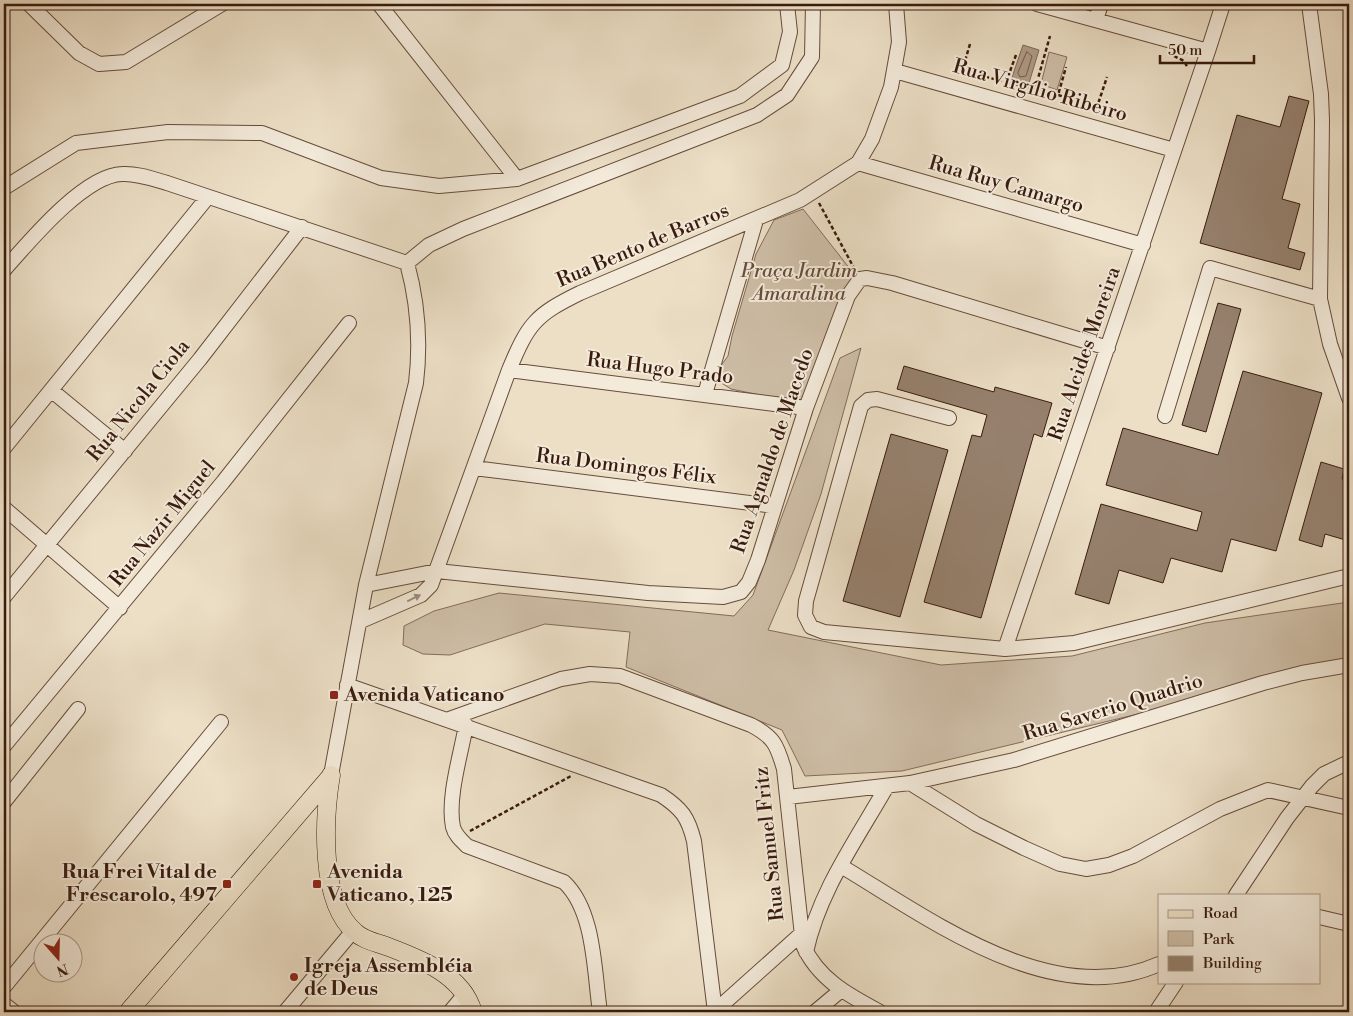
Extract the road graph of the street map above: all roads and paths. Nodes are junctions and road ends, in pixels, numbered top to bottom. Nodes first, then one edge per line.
1 (29, 4) edge
2 (222, 4) edge
3 (378, 4) edge
4 (787, 4) edge
5 (813, 4) edge
6 (896, 4) edge
7 (1037, 4) edge
8 (1101, 4) edge
9 (1224, 4) edge
10 (1309, 4) edge
11 (1096, 20) junction
12 (1050, 36) dead end
13 (970, 44) dead end
14 (1208, 50) junction
15 (1016, 55) dead end
16 (1066, 67) dead end
17 (1195, 70) junction
18 (895, 72) junction
19 (1106, 77) dead end
20 (1188, 78) dead end
21 (1006, 82) junction
22 (1034, 89) junction
23 (1058, 95) junction
24 (1174, 150) junction
25 (858, 163) junction
26 (517, 179) junction
27 (4, 188) edge
28 (814, 193) junction
29 (207, 198) junction
30 (756, 220) junction
31 (302, 227) junction
32 (1143, 245) junction
33 (407, 263) junction
34 (4, 270) edge
35 (860, 279) junction
36 (1320, 299) junction
37 (349, 323) dead end
38 (1108, 348) junction
39 (509, 370) junction
40 (51, 390) junction
41 (706, 394) junction
42 (1349, 398) edge
43 (806, 408) junction
44 (1165, 416) dead end
45 (949, 418) dead end
46 (4, 448) edge
47 (125, 450) junction
48 (474, 468) junction
49 (774, 506) junction
50 (4, 508) edge
51 (48, 546) junction
52 (437, 571) junction
53 (1349, 576) edge
54 (366, 585) junction
55 (4, 598) edge
56 (120, 608) junction
57 (361, 621) junction
58 (1005, 649) junction
59 (1349, 665) edge
60 (347, 685) junction
61 (78, 709) dead end
62 (448, 719) junction
63 (221, 722) dead end
64 (466, 725) junction
65 (4, 746) edge
66 (1349, 762) edge
67 (586, 768) junction
68 (331, 776) junction
69 (910, 783) junction
70 (888, 786) junction
71 (788, 797) junction
72 (1302, 799) junction
73 (4, 802) edge
74 (1349, 808) edge
75 (458, 837) junction
76 (841, 866) junction
77 (1237, 894) edge
78 (1320, 917) edge
79 (1349, 924) edge
80 (353, 931) junction
81 (800, 935) junction
82 (806, 952) junction
83 (1158, 964) edge
84 (1175, 984) edge
85 (4, 988) edge
86 (840, 991) junction
87 (466, 993) junction
88 (4, 1004) edge
89 (14, 1012) edge
90 (128, 1012) edge
91 (285, 1012) edge
92 (450, 1012) edge
93 (473, 1012) edge
94 (600, 1012) edge
95 (715, 1012) edge
96 (815, 1012) edge
97 (880, 1012) edge
98 (1156, 1012) edge

1 - 2 street
3 - 26 street
4 - 26 street
5 - 33 street
6 - 18 street, Rua Bento de Barros
7 - 11 street
8 - 11 street
9 - 14 street, Rua Alcides Moreira
10 - 36 street
11 - 14 street
12 - 22 path
13 - 21 path
14 - 17 street, Rua Alcides Moreira
15 - 21 path
16 - 23 path
17 - 20 path
17 - 24 street, Rua Alcides Moreira
18 - 24 street, Rua Virgílio Ribeiro
18 - 25 street, Rua Bento de Barros
19 - 23 path
21 - 22 path
22 - 23 path
24 - 32 street, Rua Alcides Moreira
25 - 28 street, Rua Bento de Barros
25 - 32 street, Rua Ruy Camargo
26 - 27 street
28 - 30 street, Rua Bento de Barros
28 - 35 path
29 - 31 street
29 - 34 street
29 - 40 street
30 - 39 street, Rua Bento de Barros
30 - 41 street
31 - 33 street
31 - 47 street, Rua Nicola Ciola
32 - 38 street, Rua Alcides Moreira
33 - 54 street
35 - 38 street
35 - 43 street, Rua Agnaldo de Macedo
36 - 42 street
36 - 44 street
37 - 56 street, Rua Nazir Miguel
38 - 58 street, Rua Alcides Moreira
39 - 41 street, Rua Hugo Prado
39 - 48 street, Rua Bento de Barros
40 - 46 street
40 - 47 street
41 - 43 street, Rua Hugo Prado
43 - 49 street, Rua Agnaldo de Macedo
45 - 58 street
47 - 51 street, Rua Nicola Ciola
48 - 49 street, Rua Domingos Félix
48 - 52 street, Rua Bento de Barros
49 - 52 street, Rua Agnaldo de Macedo
50 - 51 street
51 - 55 street, Rua Nicola Ciola
51 - 56 street
52 - 54 street
57 -> 52 street, Rua Bento de Barros
53 - 58 street
54 - 57 street
56 - 65 street, Rua Nazir Miguel
57 - 60 street
59 - 69 street, Rua Saverio Quadrio
60 - 62 street
60 - 68 street
61 - 73 street
62 - 64 street
62 - 71 street, Rua Samuel Fritz
63 - 85 street
64 - 67 street
64 - 75 street
66 - 72 street
67 - 75 path
67 - 95 street
68 - 80 main road
68 - 90 main road
69 - 70 street, Rua Saverio Quadrio
69 - 72 street
70 - 71 street, Rua Saverio Quadrio
70 - 76 street
71 - 81 street, Rua Samuel Fritz
72 - 74 street
72 - 77 street
75 - 94 street
76 - 82 street
76 - 83 street
78 - 79 street
80 - 87 main road
80 - 91 street
81 - 82 street, Rua Samuel Fritz
81 - 95 street
82 - 86 street, Rua Samuel Fritz
84 - 98 street
86 - 96 street
86 - 97 street, Rua Samuel Fritz
87 - 92 street
87 - 93 main road
88 - 89 street

